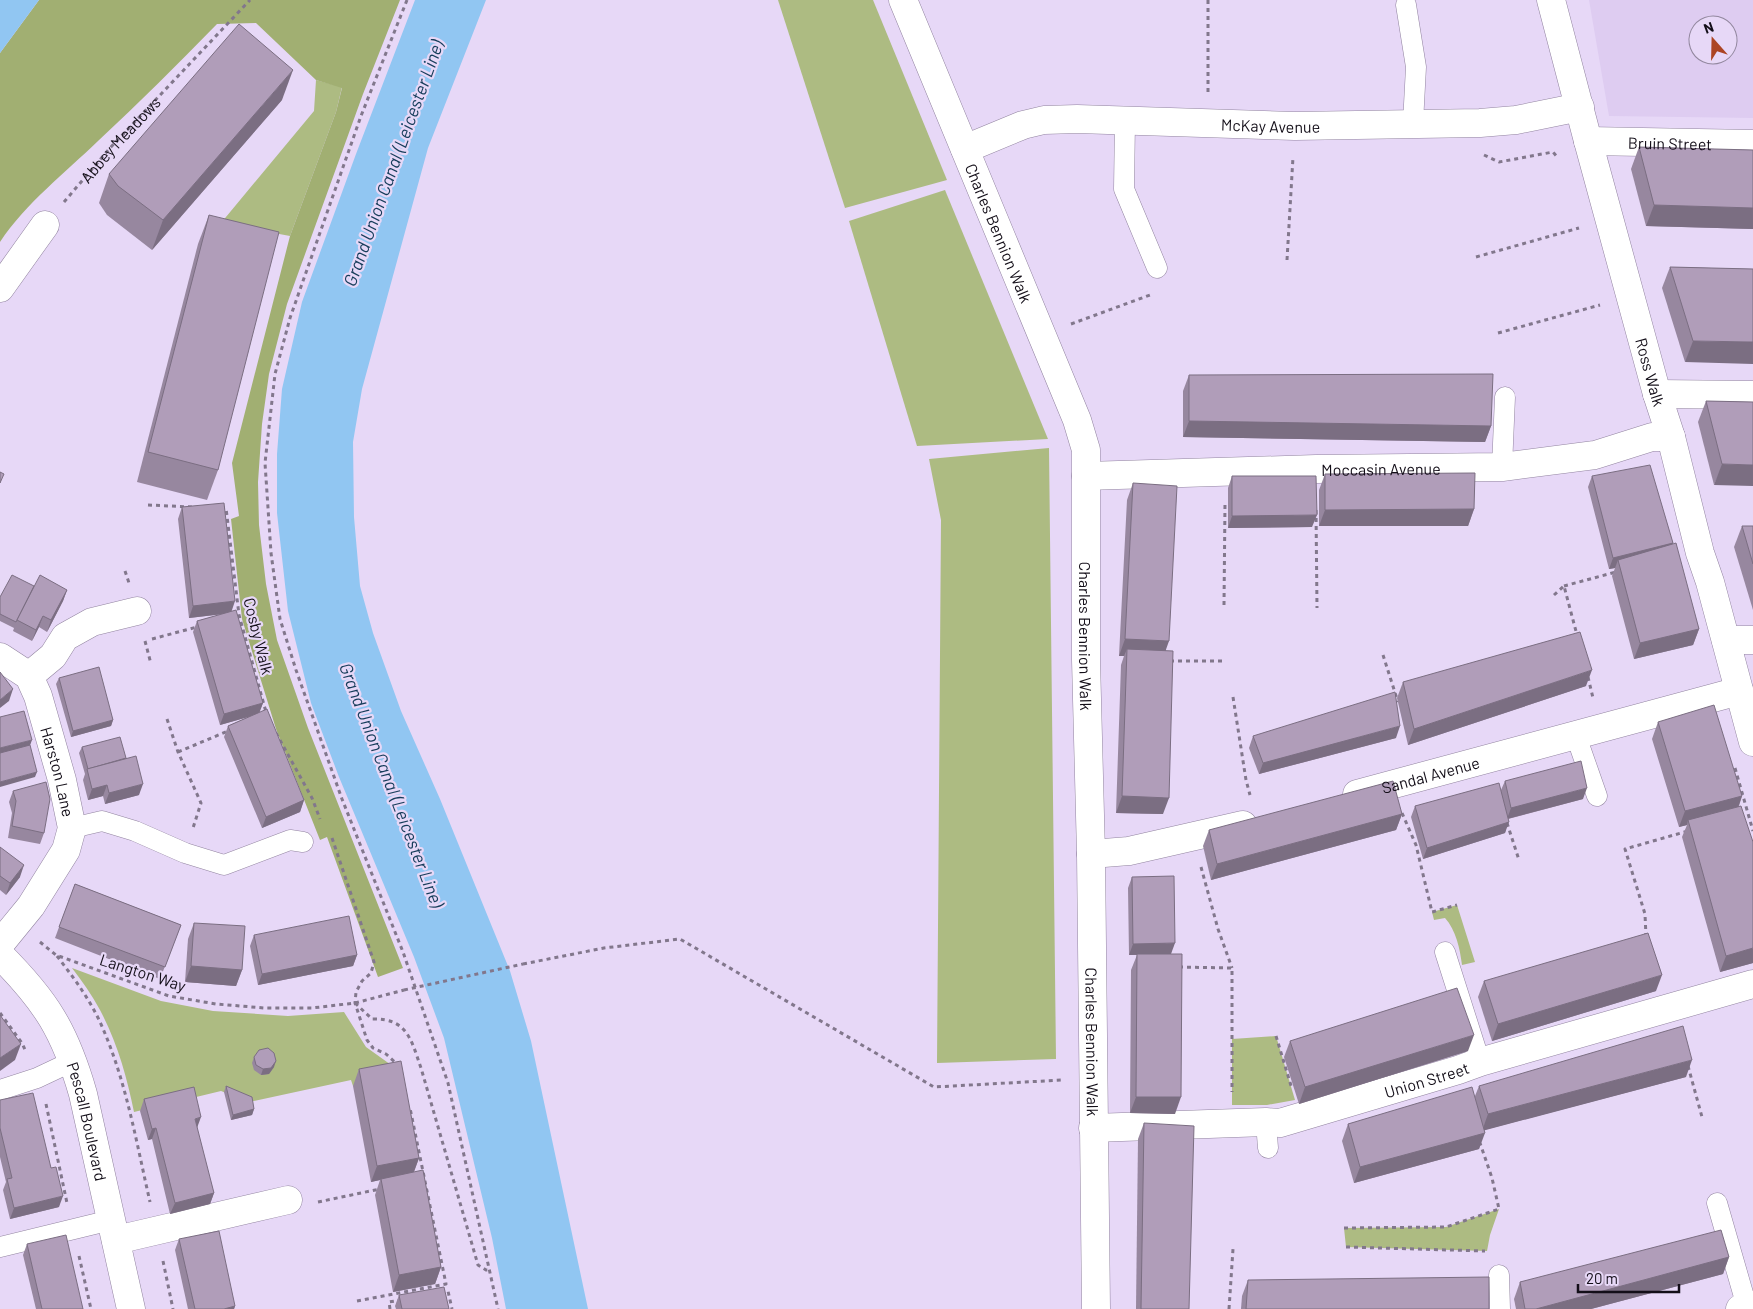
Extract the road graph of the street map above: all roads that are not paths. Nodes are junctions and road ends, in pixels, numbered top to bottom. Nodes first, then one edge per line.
1 (903, 0) edge
2 (1551, 0) edge
3 (1406, 5) dead end
4 (1580, 107) junction
5 (1125, 121) junction
6 (1413, 124) junction
7 (1588, 141) junction
8 (1753, 144) edge
9 (966, 149) junction
10 (45, 225) road end
11 (1157, 268) dead end
12 (0, 288) edge
13 (1657, 394) junction
14 (1753, 395) edge
15 (1505, 397) dead end
16 (1671, 437) junction
17 (1502, 467) junction
18 (1086, 476) junction
19 (137, 611) dead end
20 (1726, 640) junction
21 (1753, 640) edge
22 (0, 657) edge
23 (29, 676) junction
24 (1740, 691) junction
25 (1589, 732) junction
26 (1753, 742) edge
27 (1597, 796) dead end
28 (1334, 800) edge
29 (1263, 820) edge
30 (72, 828) junction
31 (303, 842) road end
32 (1091, 854) junction
33 (0, 944) edge
34 (1445, 952) dead end
35 (0, 955) edge
36 (1753, 984) edge
37 (73, 1061) junction
38 (1480, 1062) junction
39 (0, 1090) edge
40 (1266, 1122) junction
41 (1093, 1128) junction
42 (1268, 1148) dead end
43 (298, 1202) road end
44 (1717, 1203) dead end
45 (113, 1230) junction
46 (0, 1247) edge
47 (1499, 1275) dead end
48 (1747, 1307) edge
49 (131, 1309) edge
50 (1096, 1309) edge
51 (1500, 1309) edge

1 - 9 street, Charles Bennion Walk
2 - 4 street, Ross Walk
3 - 6 lane
4 - 6 street, McKay Avenue
4 - 7 street, Ross Walk
5 - 6 street, McKay Avenue
5 - 9 street, McKay Avenue
5 - 11 lane
7 - 8 street, Bruin Street
7 - 13 street, Ross Walk
9 - 18 street, Charles Bennion Walk
10 - 12 street
13 - 14 street
13 - 16 street, Ross Walk
15 - 17 lane
16 - 17 street, Moccasin Avenue
16 - 20 street, Ross Walk
17 - 18 street, Moccasin Avenue
18 - 32 street, Charles Bennion Walk
19 - 23 street
20 - 21 street
20 - 24 street, Ross Walk
22 - 23 street
23 - 30 street, Harston Lane
24 - 25 street, Sandal Avenue
24 - 26 street, Ross Walk
25 - 27 lane
25 - 28 street, Sandal Avenue
29 - 32 street
30 - 31 lane
30 - 33 street, Harston Lane
32 - 41 street, Charles Bennion Walk
34 - 38 lane
35 - 37 street, Pescall Boulevard
36 - 38 street, Union Street
37 - 39 lane
37 - 45 street, Pescall Boulevard
38 - 40 street, Union Street
40 - 41 street, Union Street
40 - 42 lane
41 - 50 street, Charles Bennion Walk
43 - 45 street
44 - 48 lane
45 - 46 lane
45 - 49 street, Pescall Boulevard
47 - 51 lane

